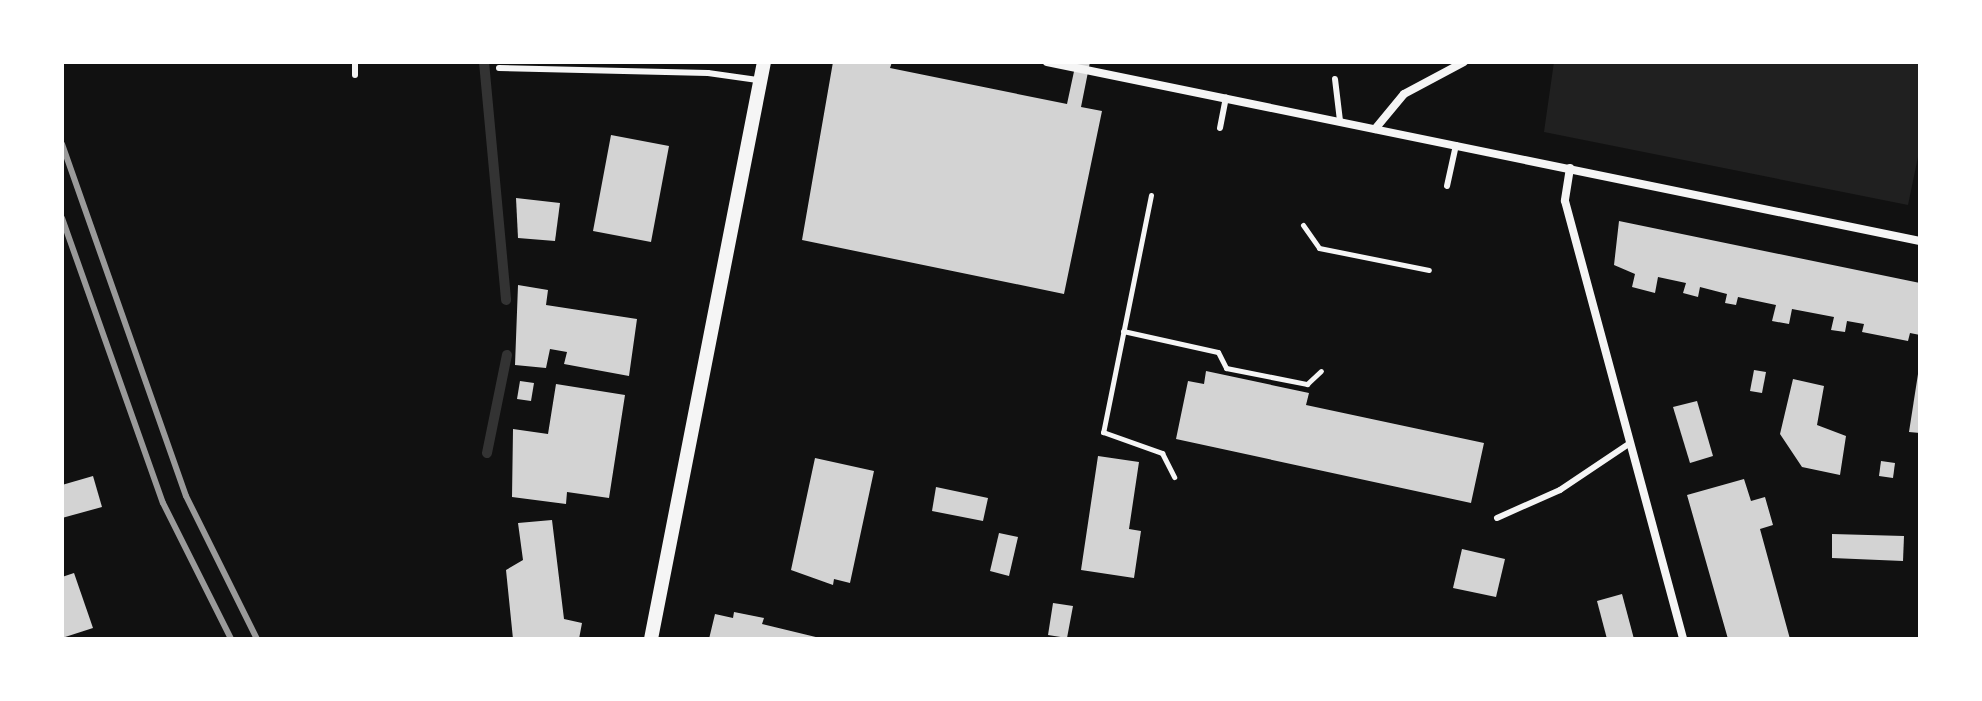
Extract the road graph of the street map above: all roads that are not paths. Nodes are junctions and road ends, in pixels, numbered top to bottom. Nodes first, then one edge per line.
1 (355, 62) edge
2 (764, 62) edge
3 (1047, 62) edge
4 (1464, 62) edge
5 (499, 68) dead end
6 (355, 75) dead end
7 (1335, 79) dead end
8 (760, 81) junction
9 (1226, 98) junction
10 (1340, 121) junction
11 (1220, 128) dead end
12 (1375, 129) junction
13 (1456, 145) junction
14 (1570, 168) junction
15 (1447, 186) dead end
16 (1920, 241) edge
17 (1630, 443) junction
18 (1497, 518) dead end
19 (651, 639) edge
20 (1683, 639) edge

1 - 6 lane
2 - 8 street
3 - 9 street
4 - 12 street
5 - 8 lane
7 - 10 lane
8 - 19 street
9 - 10 street
9 - 11 lane
10 - 12 street
12 - 13 street
13 - 14 street
13 - 15 lane
14 - 16 street
14 - 17 street
17 - 18 lane
17 - 20 street

